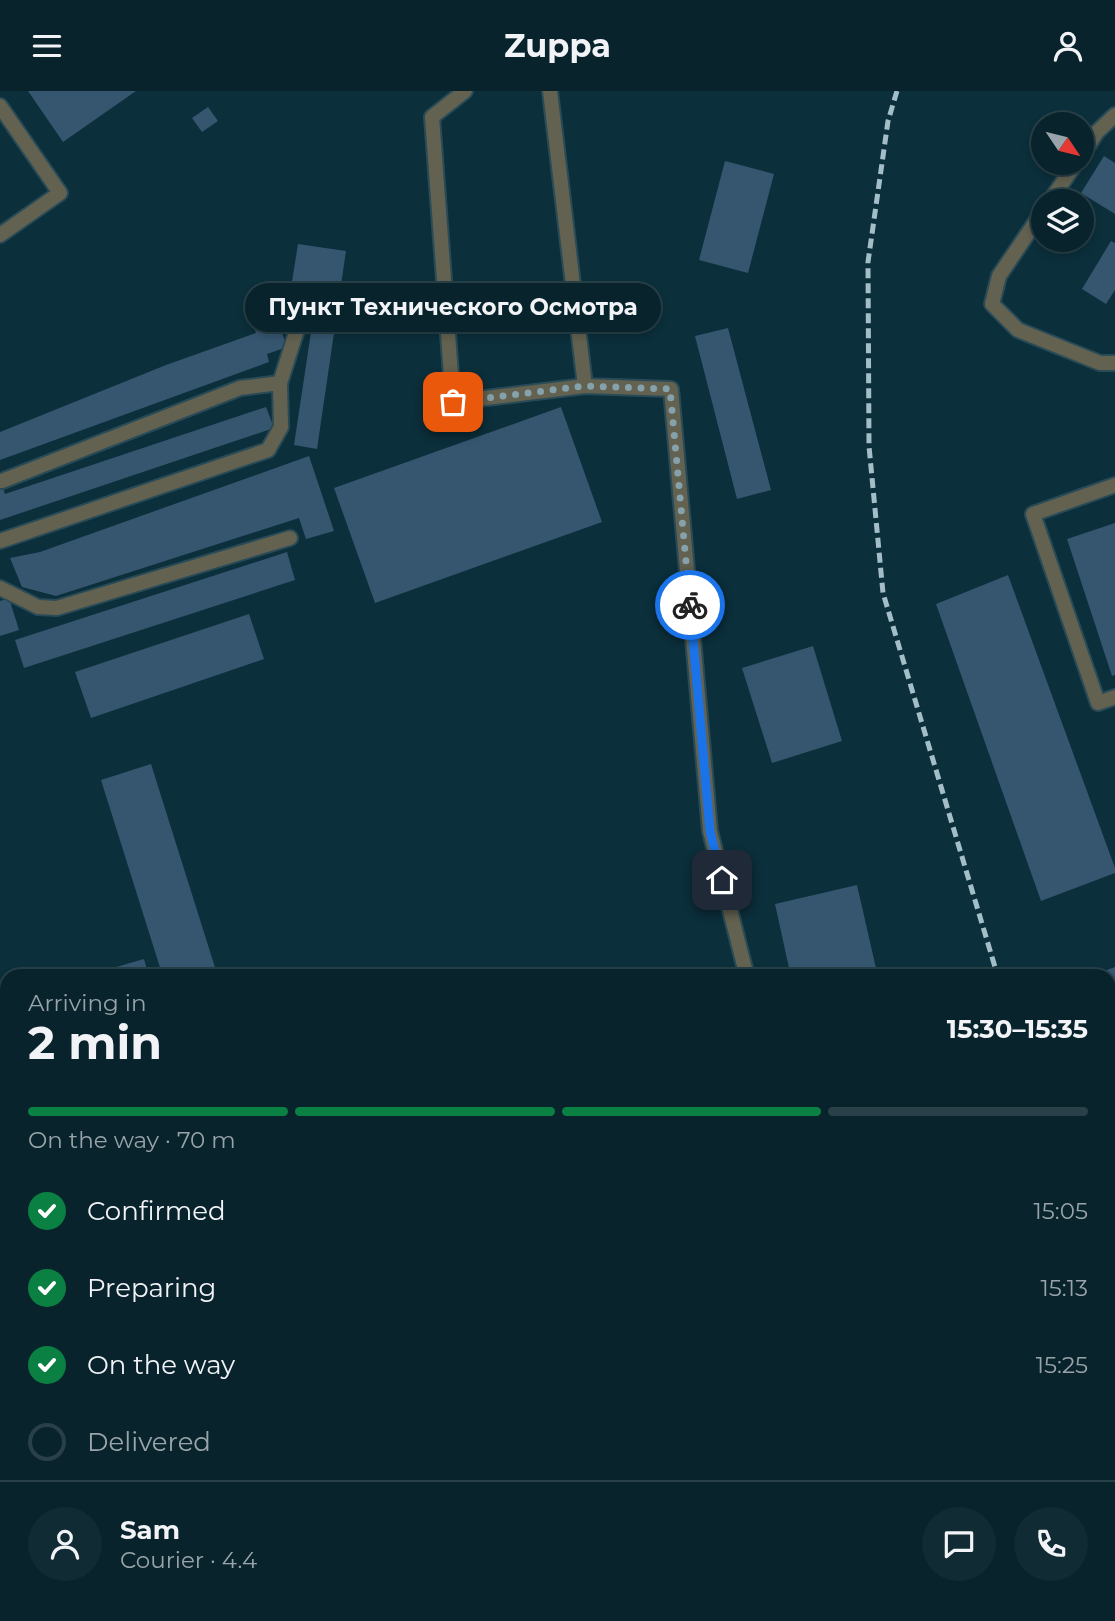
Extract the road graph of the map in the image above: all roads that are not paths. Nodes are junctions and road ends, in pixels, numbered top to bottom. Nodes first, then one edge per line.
1 (465, 91) edge
2 (550, 91) edge
3 (0, 106) edge
4 (1115, 115) edge
5 (1094, 137) edge
6 (1031, 229) edge
7 (0, 235) edge
8 (302, 314) dead end
9 (1115, 363) edge
10 (280, 383) junction
11 (585, 386) junction
12 (2, 481) dead end
13 (1115, 485) edge
14 (290, 538) dead end
15 (0, 541) edge
16 (0, 588) edge
17 (1115, 697) edge
18 (745, 969) edge

1 - 11 lane
2 - 11 lane
3 - 7 lane
4 - 5 lane
6 - 9 lane
8 - 10 lane
10 - 12 lane
10 - 15 lane
11 - 18 lane
13 - 17 lane
14 - 16 lane

